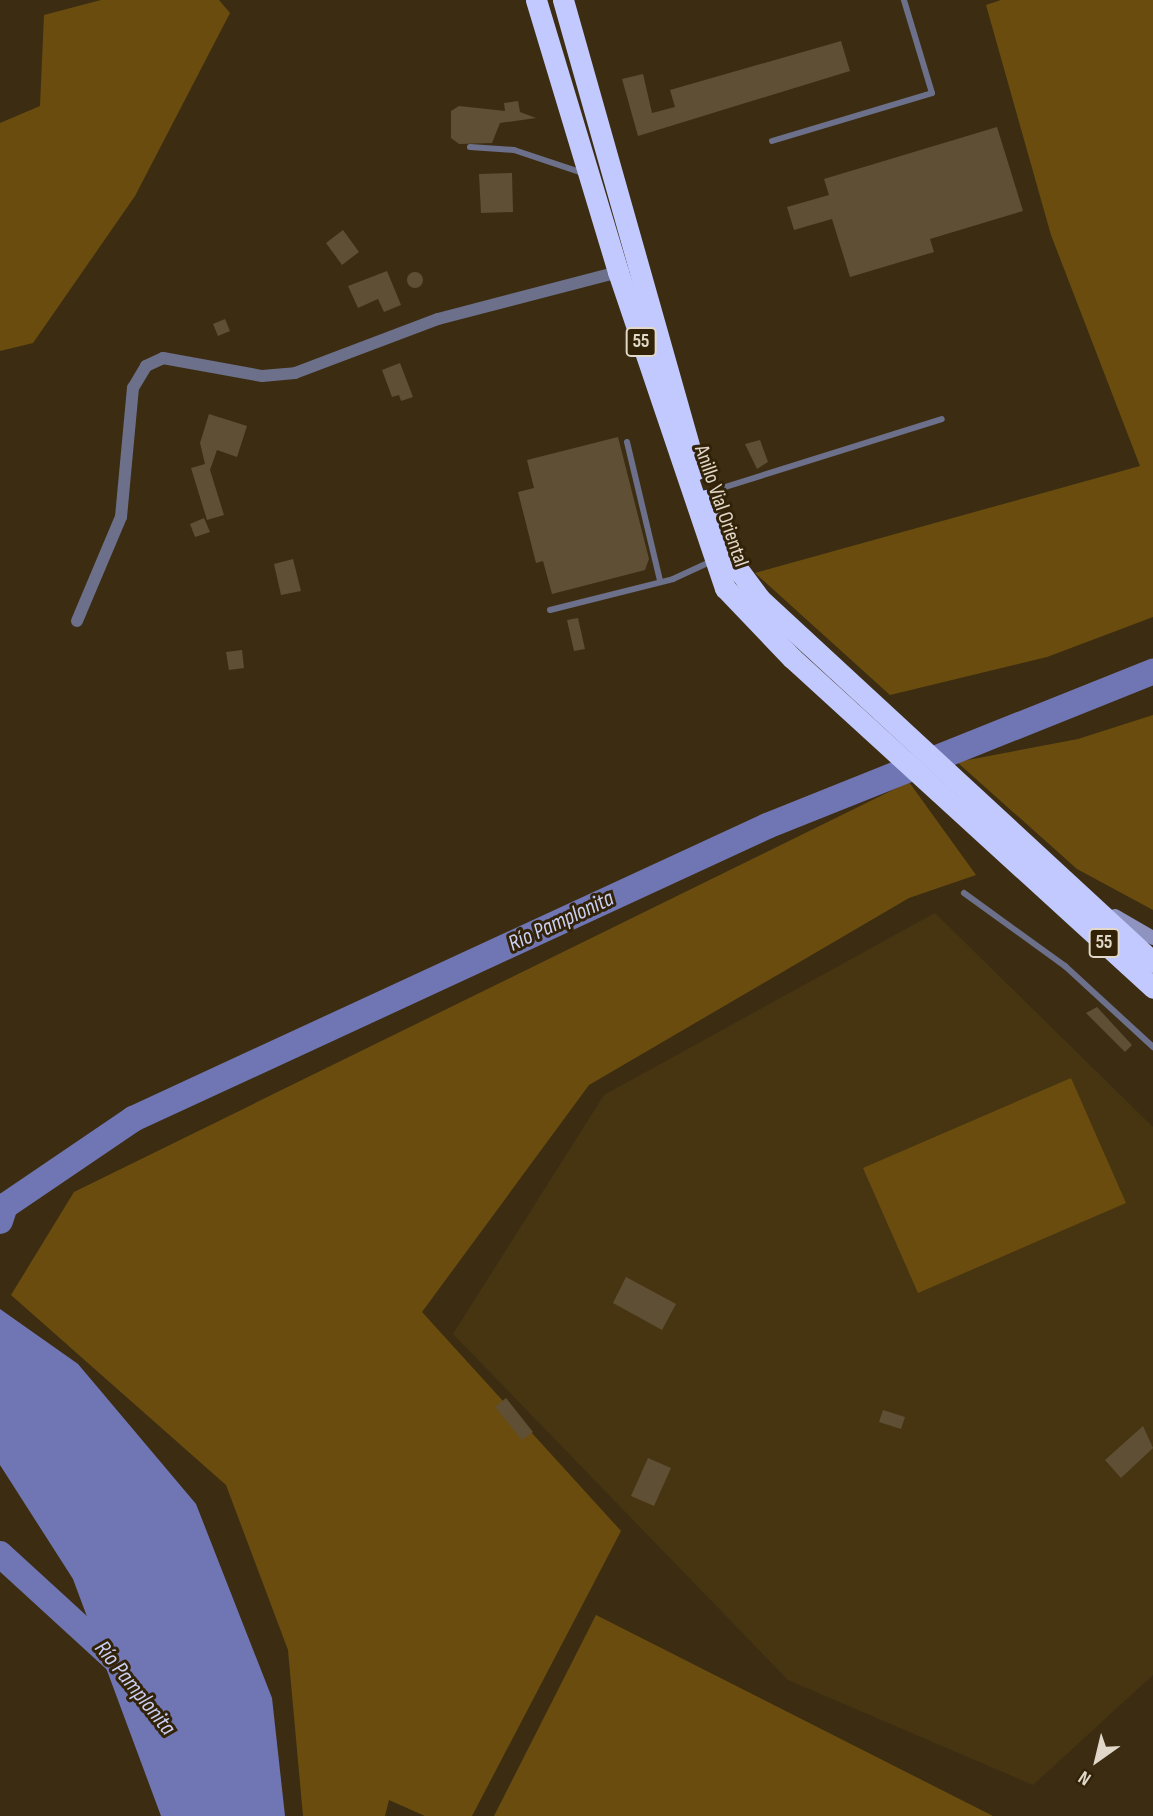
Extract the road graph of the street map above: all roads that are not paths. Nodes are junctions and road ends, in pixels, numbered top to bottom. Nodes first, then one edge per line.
1 (536, 0) edge
2 (563, 0) edge
3 (904, 0) edge
4 (772, 141) dead end
5 (470, 148) dead end
6 (587, 175) junction
7 (618, 272) junction
8 (942, 419) dead end
9 (627, 442) dead end
10 (703, 494) junction
11 (712, 561) junction
12 (660, 582) junction
13 (550, 610) dead end
14 (77, 621) dead end
15 (799, 650) junction
16 (1066, 890) junction
17 (964, 893) dead end
18 (1153, 938) edge
19 (1153, 962) edge
20 (1153, 988) edge
21 (1153, 1047) edge

1 - 6 highway, Anillo Vial Oriental / 55
2 - 10 highway, Anillo Vial Oriental / 55
3 - 4 lane
5 - 6 lane
6 - 7 highway, Anillo Vial Oriental / 55
7 - 11 highway, Anillo Vial Oriental / 55
7 - 14 street
8 - 10 lane
9 - 12 lane
10 - 15 highway, Anillo Vial Oriental / 55
11 - 12 lane
11 - 15 highway, Anillo Vial Oriental / 55
12 - 13 lane
15 - 16 highway, Anillo Vial Oriental / 55
16 - 18 main road
16 - 19 highway, Anillo Vial Oriental / 55
16 - 20 highway, Anillo Vial Oriental / 55
17 - 21 lane

